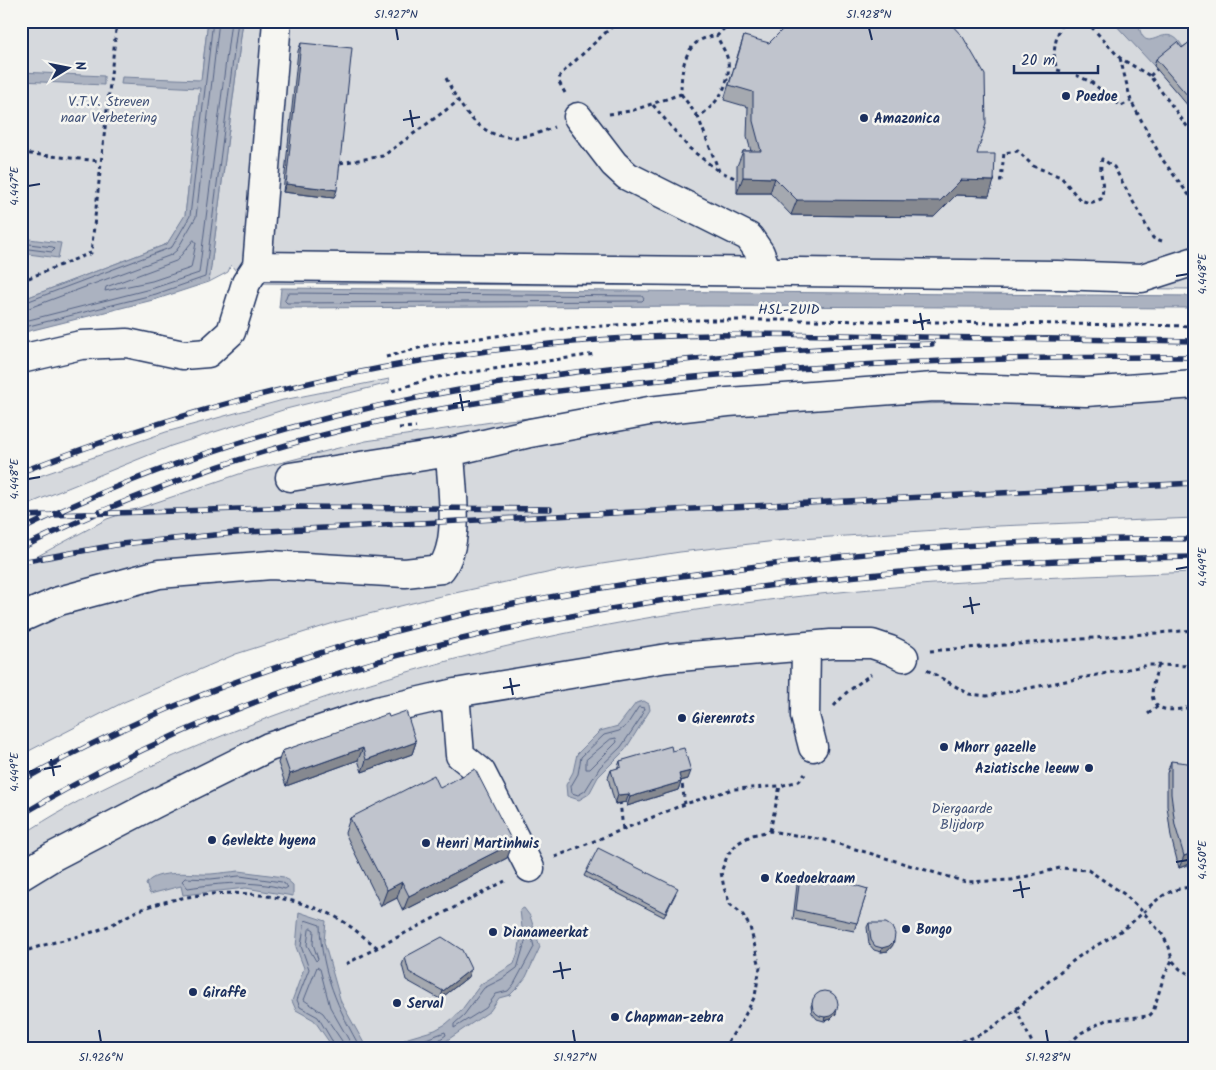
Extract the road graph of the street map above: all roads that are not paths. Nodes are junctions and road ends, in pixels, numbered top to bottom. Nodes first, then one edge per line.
1 (277, 21) edge
2 (567, 122) road end
3 (1195, 261) edge
4 (257, 266) junction
5 (766, 271) junction
6 (21, 359) edge
7 (1195, 384) edge
8 (450, 452) junction
9 (290, 477) dead end
10 (21, 618) edge
11 (806, 646) junction
12 (904, 657) road end
13 (455, 693) junction
14 (813, 747) road end
15 (530, 868) road end
16 (21, 876) edge

1 - 4 lane
2 - 5 lane
3 - 5 lane
4 - 5 lane
4 - 6 lane
7 - 8 lane
8 - 9 lane
8 - 10 lane
11 - 12 lane
11 - 13 lane
11 - 14 lane
13 - 15 lane
13 - 16 lane

